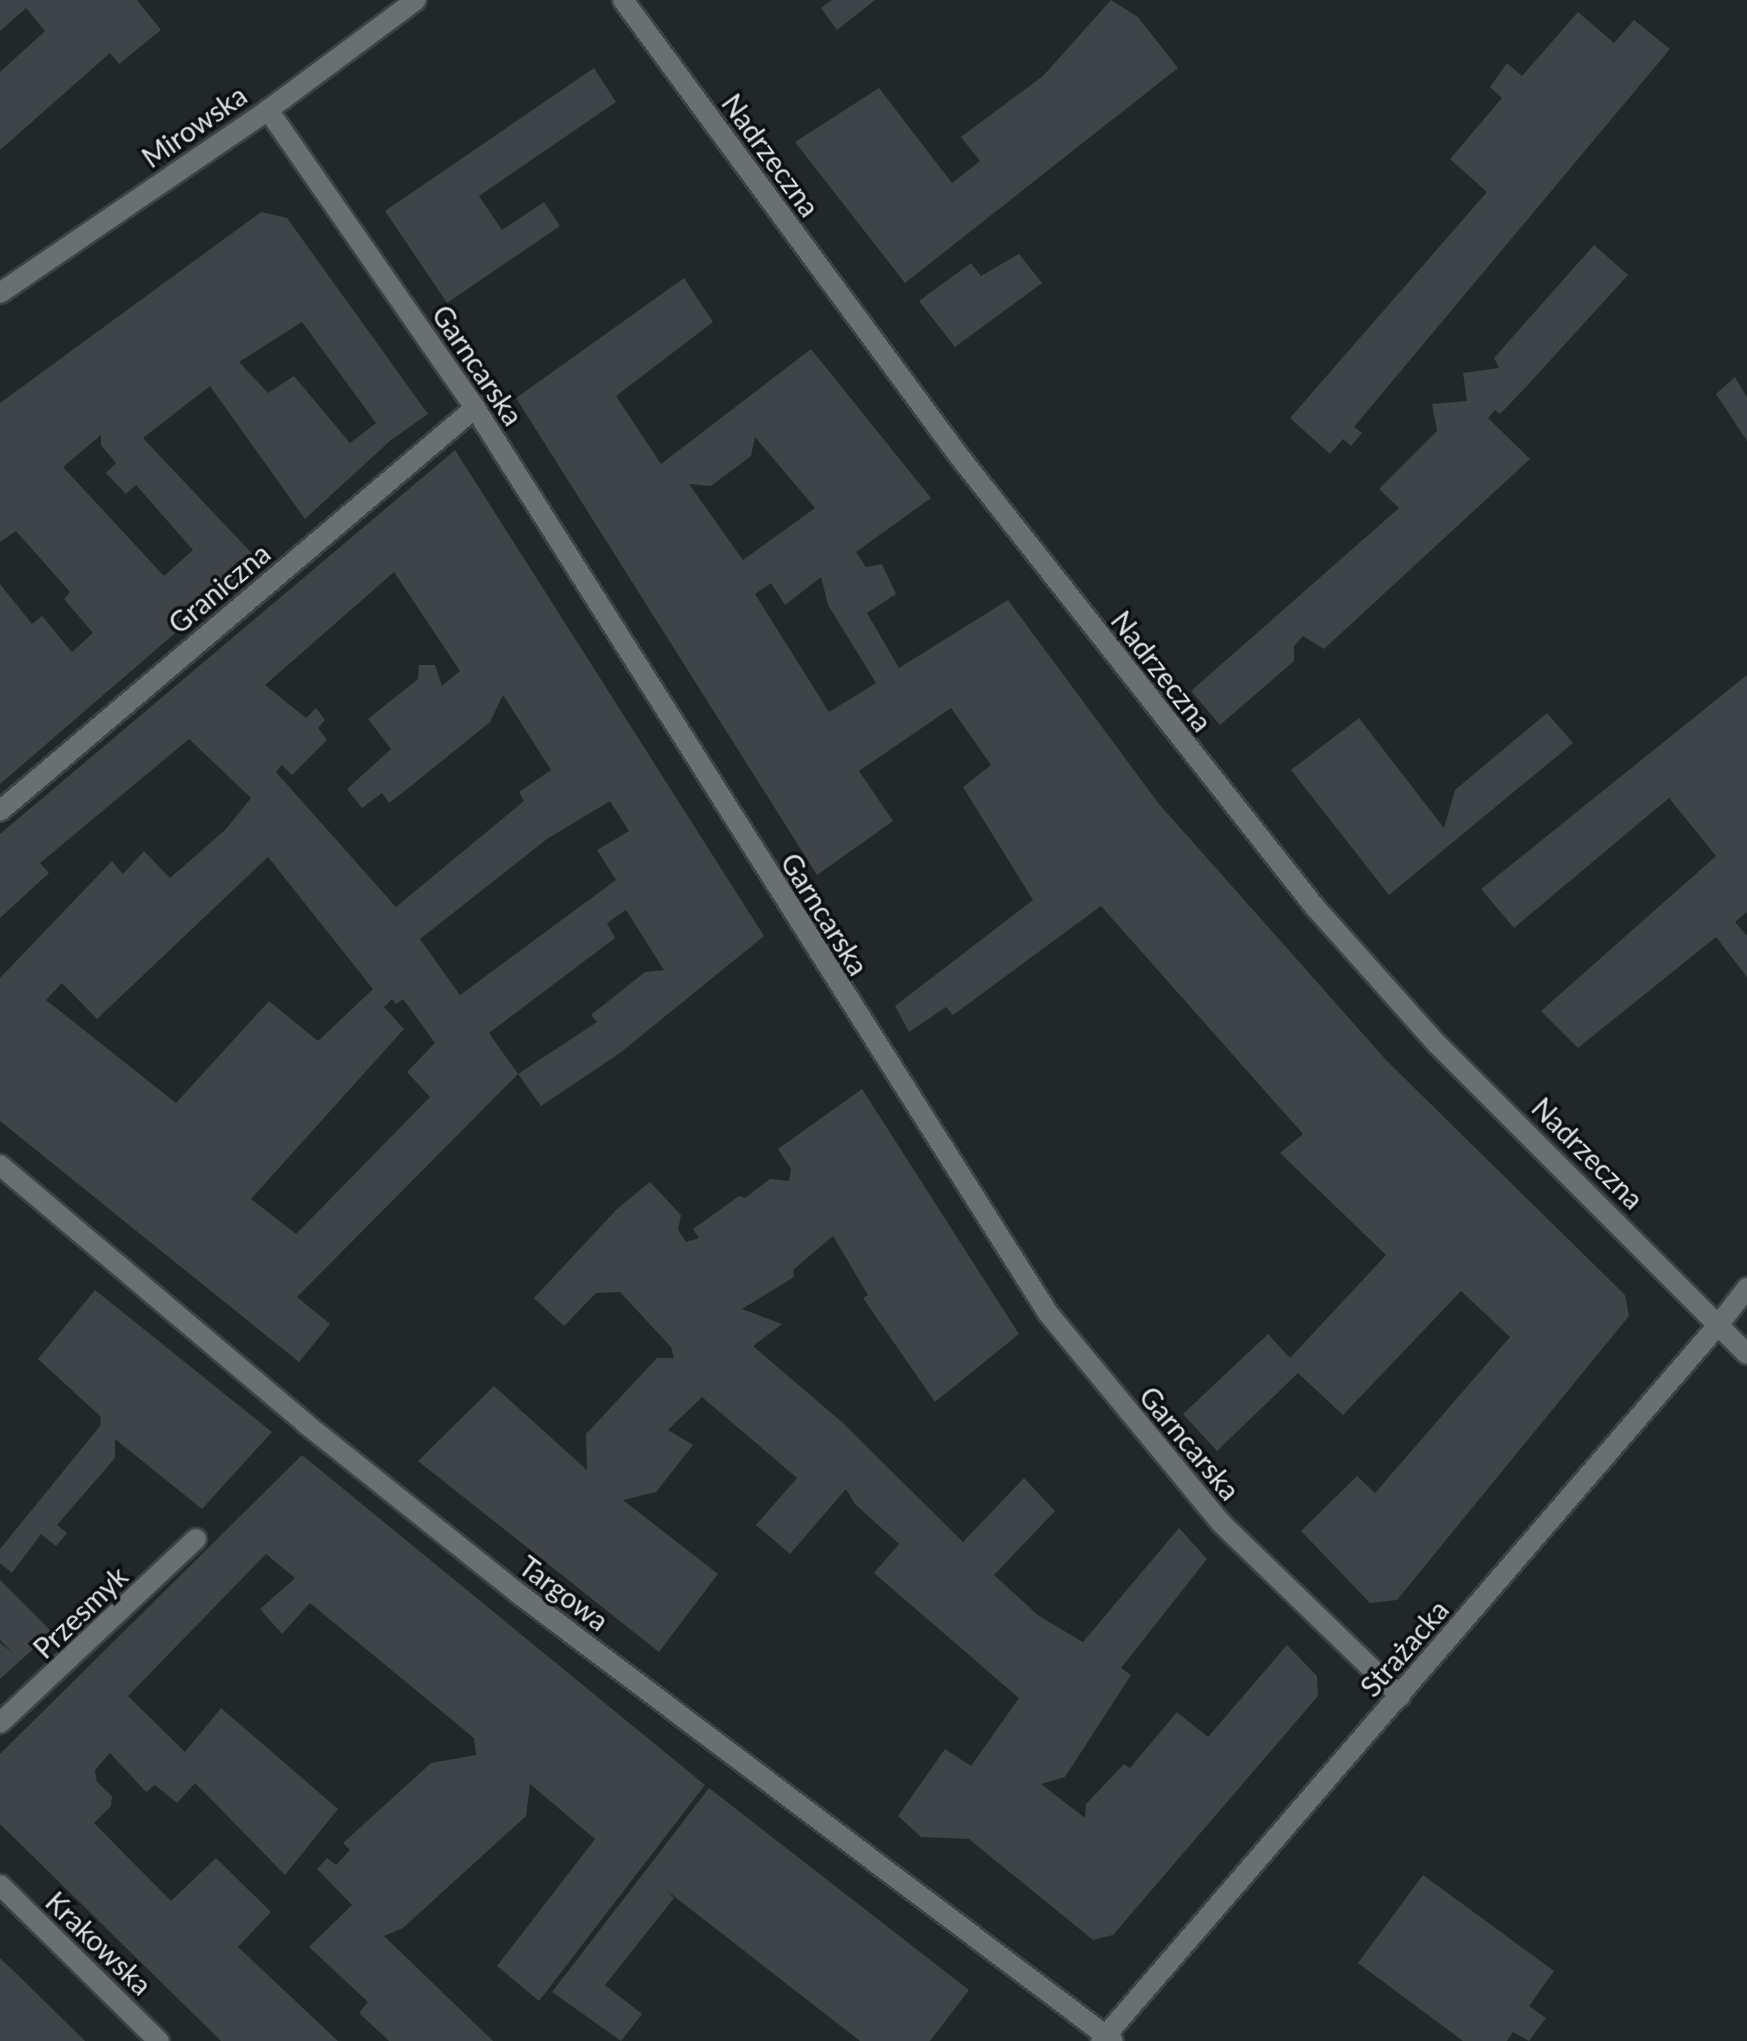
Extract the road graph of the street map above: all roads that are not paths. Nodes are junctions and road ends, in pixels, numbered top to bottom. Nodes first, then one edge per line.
1 (416, 0) edge
2 (623, 0) edge
3 (268, 110) junction
4 (0, 293) edge
5 (475, 408) junction
6 (0, 811) edge
7 (0, 1165) edge
8 (1747, 1288) edge
9 (1719, 1324) junction
10 (1747, 1354) edge
11 (196, 1539) dead end
12 (1400, 1696) junction
13 (0, 1723) edge
14 (0, 1885) edge
15 (1107, 2039) edge
16 (159, 2041) edge

1 - 3 street, Mirowska
2 - 9 street, Nadrzeczna
3 - 4 street, Mirowska
3 - 5 street, Garncarska
5 - 6 street, Graniczna
5 - 12 street, Garncarska
7 - 15 street, Targowa
8 - 9 street, Strażacka
9 - 10 street, Nadrzeczna
9 - 12 street, Strażacka
11 - 13 street, Przesmyk
12 - 15 street, Strażacka
14 - 16 street, Krakowska

